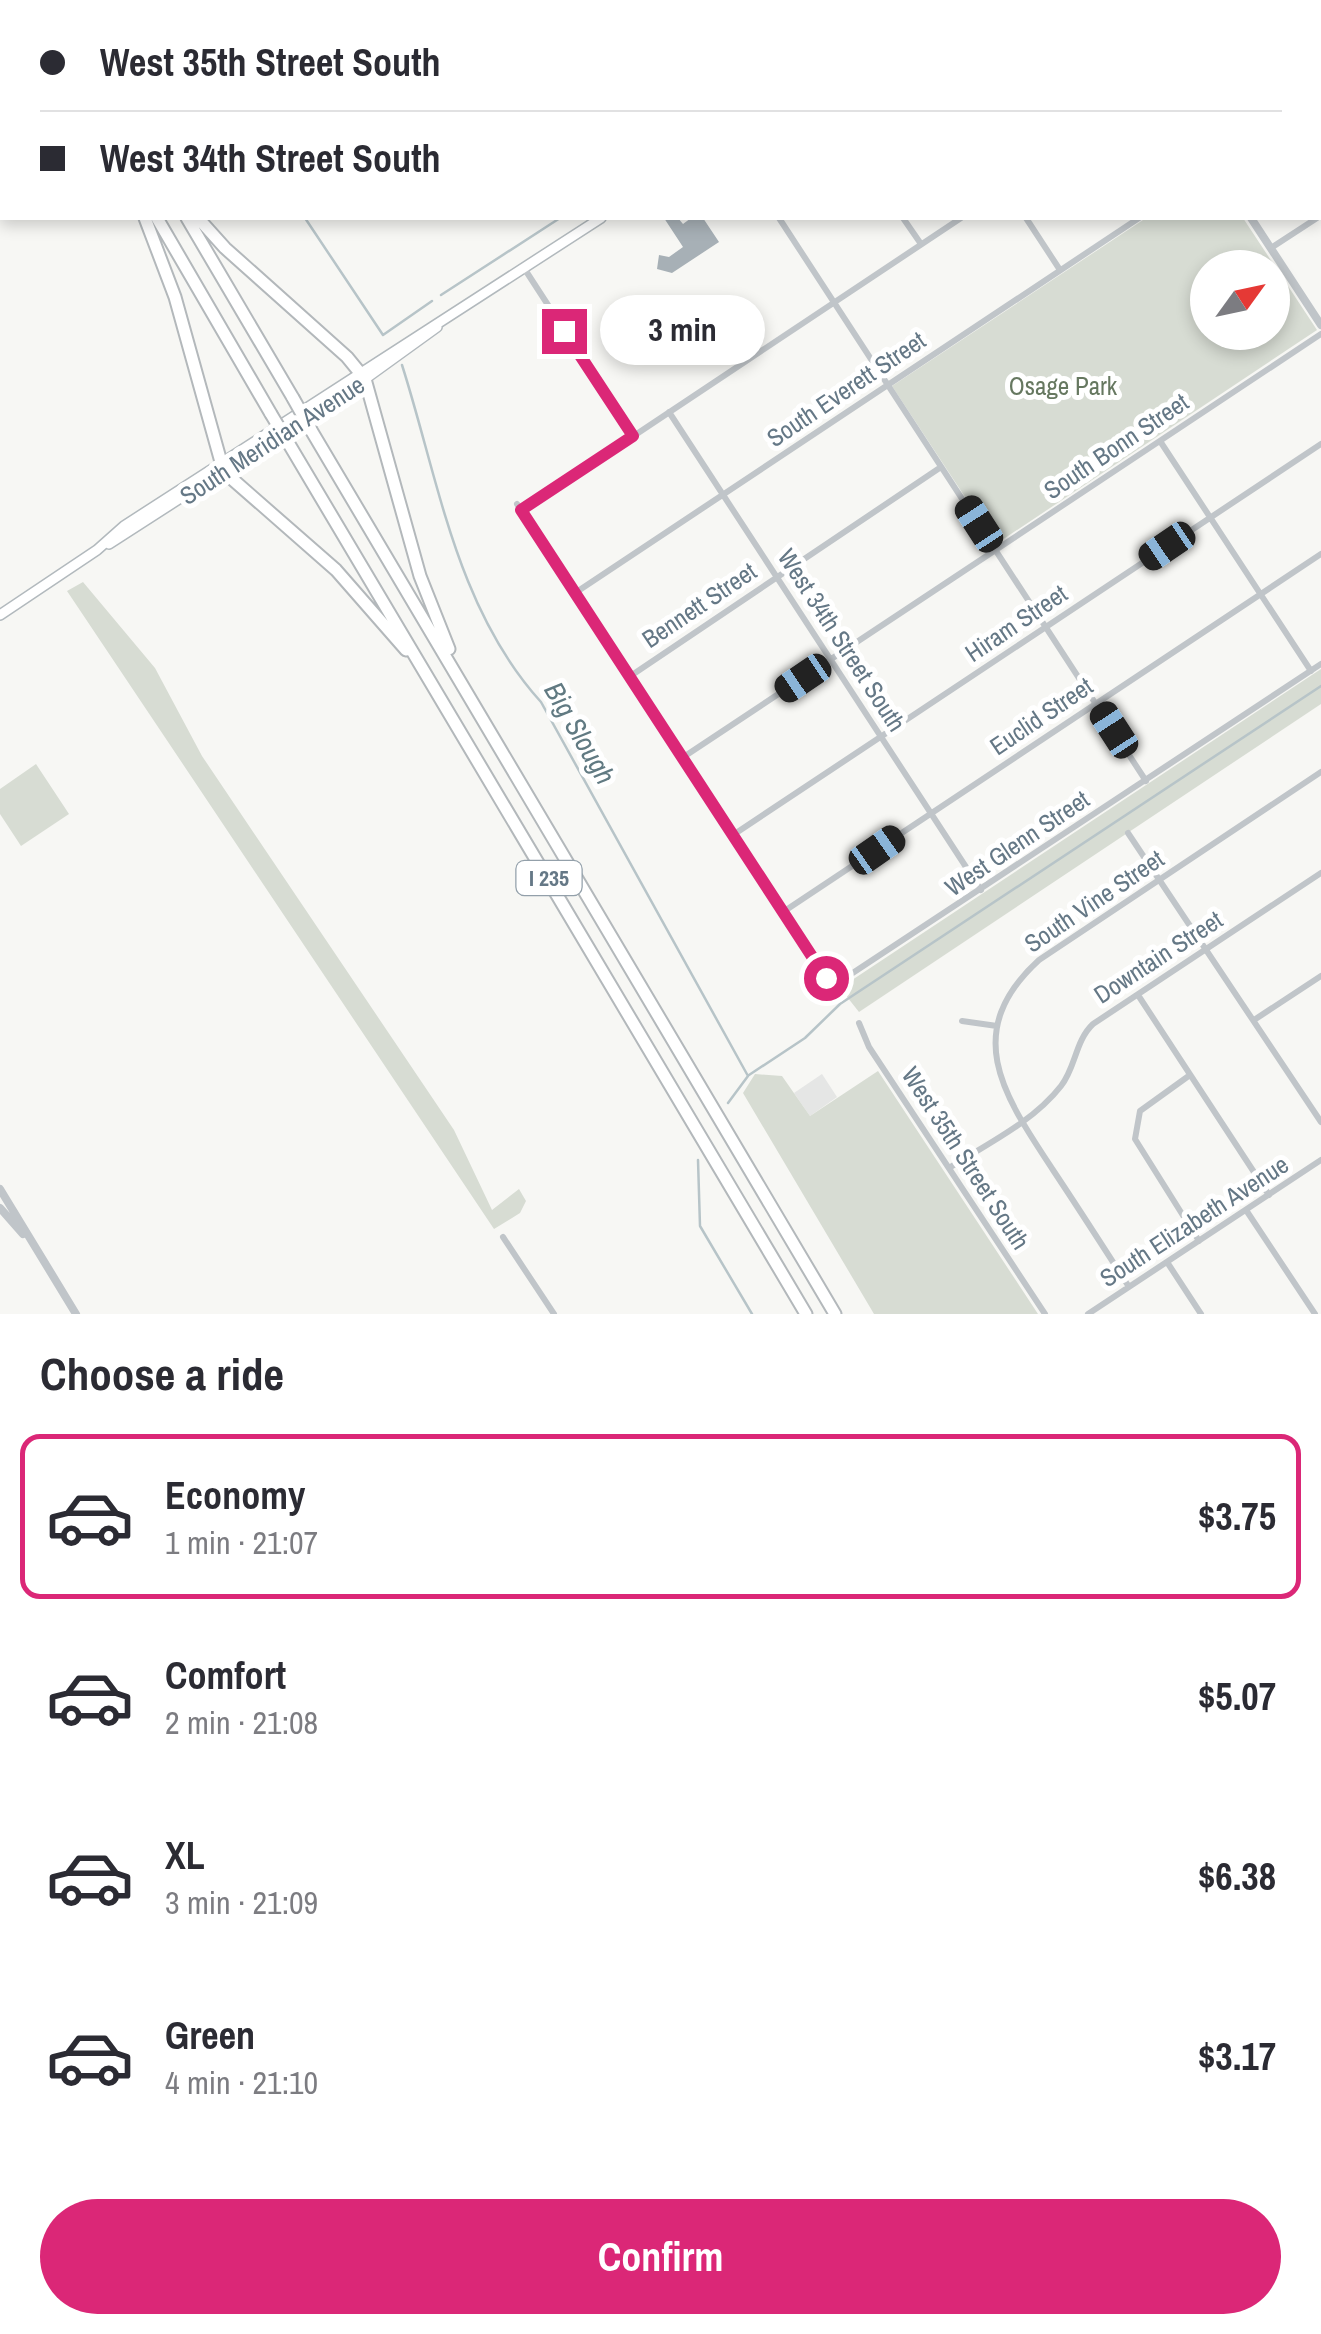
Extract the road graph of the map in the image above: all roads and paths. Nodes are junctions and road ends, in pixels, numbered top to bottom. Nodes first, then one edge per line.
1 (146, 220) edge
2 (158, 220) edge
3 (187, 220) edge
4 (200, 220) edge
5 (598, 220) edge
6 (780, 220) edge
7 (904, 220) edge
8 (958, 220) edge
9 (1027, 220) edge
10 (1136, 220) edge
11 (1252, 220) edge
12 (1313, 220) edge
13 (920, 244) junction
14 (1270, 248) junction
15 (524, 268) junction
16 (1060, 270) junction
17 (834, 302) junction
18 (1321, 325) edge
19 (1321, 334) edge
20 (362, 375) junction
21 (889, 386) junction
22 (669, 412) junction
23 (633, 436) junction
24 (1160, 441) junction
25 (1321, 444) edge
26 (224, 466) junction
27 (942, 466) junction
28 (723, 495) junction
29 (1210, 517) junction
30 (996, 550) junction
31 (1321, 554) edge
32 (777, 577) junction
33 (575, 593) junction
34 (1260, 594) junction
35 (0, 615) edge
36 (1046, 627) junction
37 (831, 659) junction
38 (1321, 664) edge
39 (1311, 671) junction
40 (629, 676) junction
41 (436, 688) junction
42 (470, 697) junction
43 (1096, 704) junction
44 (881, 736) junction
45 (682, 758) junction
46 (1321, 772) edge
47 (1146, 780) junction
48 (931, 813) junction
49 (1128, 833) dead end
50 (732, 835) junction
51 (1321, 872) edge
52 (1161, 879) junction
53 (982, 890) junction
54 (783, 912) junction
55 (1207, 949) junction
56 (1321, 976) edge
57 (1138, 995) junction
58 (1254, 1020) junction
59 (962, 1021) dead end
60 (859, 1023) dead end
61 (997, 1026) junction
62 (1190, 1074) junction
63 (1021, 1122) junction
64 (1321, 1122) edge
65 (1321, 1160) edge
66 (949, 1168) junction
67 (0, 1189) edge
68 (1269, 1195) junction
69 (0, 1208) edge
70 (1246, 1210) junction
71 (25, 1235) junction
72 (503, 1237) dead end
73 (1199, 1241) junction
74 (1167, 1262) junction
75 (1130, 1287) junction
76 (76, 1314) edge
77 (554, 1314) edge
78 (806, 1314) edge
79 (835, 1314) edge
80 (1045, 1314) edge
81 (1088, 1314) edge
82 (1200, 1314) edge
83 (1315, 1314) edge

1 - 26 highway
2 - 41 highway, I 235, bridge
3 - 42 highway, I 235, bridge
4 - 20 highway
5 - 15 main road, South Meridian Avenue
6 - 17 street
7 - 13 street
8 - 13 street
9 - 16 street
10 - 16 street, South Everett Street
11 - 14 street
12 - 14 street
13 - 17 street
14 - 18 street
15 - 20 main road, South Meridian Avenue
15 - 23 street
16 - 21 street, South Everett Street
17 - 21 street
17 - 22 street
19 - 24 street, South Bonn Street
20 - 26 main road, South Meridian Avenue
20 - 42 highway
21 - 27 street
21 - 28 street, South Everett Street
22 - 23 street
22 - 28 street, West 34th Street South
23 - 33 street
24 - 29 street
24 - 30 street, South Bonn Street
25 - 29 street, Hiram Street
26 - 35 main road, South Meridian Avenue
26 - 41 highway
27 - 30 street
27 - 32 street, Bennett Street
28 - 32 street, West 34th Street South
28 - 33 street, South Everett Street
29 - 34 street
29 - 36 street, Hiram Street
30 - 36 street
30 - 37 street, South Bonn Street
31 - 34 street, Euclid Street
32 - 37 street, West 34th Street South
32 - 40 street, Bennett Street
33 - 40 street
34 - 39 street
34 - 43 street, Euclid Street
36 - 43 street
36 - 44 street, Hiram Street
37 - 44 street, West 34th Street South
37 - 45 street, South Bonn Street
38 - 39 street, West Glenn Street
39 - 47 street, West Glenn Street
40 - 45 street
41 - 78 highway, I 235
42 - 79 highway, I 235
43 - 47 street
43 - 48 street, Euclid Street
44 - 48 street, West 34th Street South
44 - 50 street, Hiram Street
45 - 50 street
46 - 52 street, South Vine Street
47 - 53 street, West Glenn Street
48 - 53 street, West 34th Street South
48 - 54 street, Euclid Street
49 - 52 street
50 - 54 street
51 - 55 street, Downtain Street
52 - 55 street
52 - 61 street, South Vine Street
53 - 54 street, West Glenn Street
55 - 57 street, Downtain Street
55 - 58 street
56 - 58 street
57 - 62 street
57 - 63 street, Downtain Street
58 - 64 street
59 - 61 street
60 - 66 street, West 35th Street South
61 - 63 street, South Vine Street
62 - 68 street
62 - 73 street
63 - 66 street, Downtain Street
63 - 75 street, South Vine Street
65 - 68 street, South Elizabeth Avenue
66 - 80 street, West 35th Street South
67 - 71 street
68 - 70 street, South Elizabeth Avenue
69 - 71 street
70 - 73 street, South Elizabeth Avenue
70 - 83 street
71 - 76 street
72 - 77 street
73 - 74 street, South Elizabeth Avenue
74 - 75 street, South Elizabeth Avenue
74 - 82 street
75 - 81 street, South Elizabeth Avenue

